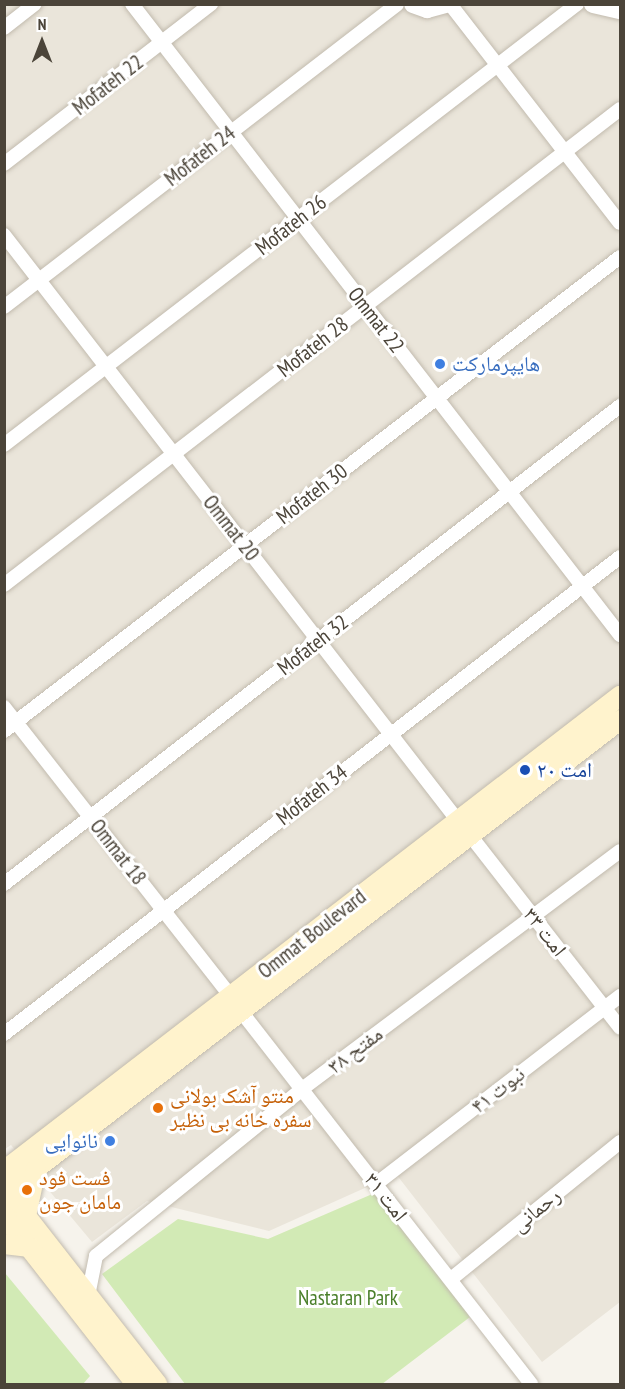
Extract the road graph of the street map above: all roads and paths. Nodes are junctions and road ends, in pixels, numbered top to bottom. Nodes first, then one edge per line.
1 (35, 4) edge
2 (132, 4) edge
3 (211, 4) edge
4 (397, 4) edge
5 (413, 4) edge
6 (448, 4) edge
7 (577, 4) edge
8 (593, 4) edge
9 (621, 10) edge
10 (4, 28) edge
11 (162, 43) junction
12 (498, 66) junction
13 (621, 109) edge
14 (231, 132) junction
15 (565, 152) junction
16 (4, 164) edge
17 (298, 219) junction
18 (621, 223) edge
19 (4, 235) edge
20 (621, 257) edge
21 (39, 280) junction
22 (366, 306) junction
23 (4, 307) edge
24 (106, 367) junction
25 (437, 398) junction
26 (621, 406) edge
27 (4, 445) edge
28 (174, 454) junction
29 (510, 492) junction
30 (245, 546) junction
31 (621, 556) edge
32 (4, 585) edge
33 (582, 586) junction
34 (621, 635) edge
35 (318, 640) junction
36 (621, 696) edge
37 (4, 707) edge
38 (621, 720) edge
39 (16, 722) junction
40 (4, 731) edge
41 (391, 734) junction
42 (91, 817) junction
43 (464, 828) junction
44 (621, 851) edge
45 (4, 884) edge
46 (164, 910) junction
47 (534, 917) junction
48 (621, 996) edge
49 (236, 1003) junction
50 (605, 1008) junction
51 (621, 1028) edge
52 (4, 1034) edge
53 (302, 1089) junction
54 (621, 1142) edge
55 (36, 1169) junction
56 (4, 1171) edge
57 (376, 1184) junction
58 (5, 1191) edge
59 (4, 1215) edge
60 (26, 1216) junction
61 (4, 1244) edge
62 (30, 1247) junction
63 (451, 1279) junction
64 (87, 1296) junction
65 (136, 1384) edge
66 (157, 1384) edge
67 (531, 1384) edge

1 - 10 street
2 - 11 street, Ommat 22
3 - 11 street, Mofateh 22
4 - 14 street, Mofateh 24
5 - 6 street
6 - 12 street
7 - 12 street, Mofateh 26
8 - 9 street
11 - 14 street, Ommat 22
11 - 16 street, Mofateh 22
12 - 15 street
12 - 17 street, Mofateh 26
13 - 15 street, Mofateh 28
14 - 17 street, Ommat 22
14 - 21 street, Mofateh 24
15 - 18 street
15 - 22 street, Mofateh 28
17 - 22 street, Ommat 22
17 - 24 street, Mofateh 26
19 - 21 street, Ommat 20
20 - 25 street, Mofateh 30
21 - 23 street, Mofateh 24
21 - 24 street, Ommat 20
22 - 25 street, Ommat 22
22 - 28 street, Mofateh 28
24 - 27 street, Mofateh 26
24 - 28 street, Ommat 20
25 - 29 street, Ommat 22
25 - 30 street, Mofateh 30
26 - 29 street, Mofateh 32
28 - 30 street, Ommat 20
28 - 32 street, Mofateh 28
29 - 33 street, Ommat 22
29 - 35 street, Mofateh 32
30 - 35 street, Ommat 20
30 - 39 street, Mofateh 30
31 - 33 street, Mofateh 34
33 - 34 street, Ommat 22
33 - 41 street, Mofateh 34
35 - 41 street, Ommat 20
35 - 42 street, Mofateh 32
36 - 43 main road, Ommat Boulevard
37 - 39 street, Ommat 18
38 - 43 main road, Ommat Boulevard
39 - 40 street, Mofateh 30
39 - 42 street, Ommat 18
41 - 43 street, Ommat 20
41 - 46 street, Mofateh 34
42 - 45 street, Mofateh 32
42 - 46 street, Ommat 18
43 - 47 street, امت ۳۳
43 - 49 main road, Ommat Boulevard
44 - 47 street, مفتح ۳۸
46 - 49 street, Ommat 18
46 - 52 street, Mofateh 34
47 - 50 street, امت ۳۳
47 - 53 street, مفتح ۳۸
48 - 50 street, نبوت ۴۱
49 - 53 street, امت ۳۱
49 - 55 main road, Ommat Boulevard
49 - 56 main road, Ommat Boulevard
50 - 51 street, امت ۳۳
50 - 57 street, نبوت ۴۱
53 - 57 street, امت ۳۱
53 - 64 street, مفتح ۳۸
54 - 63 street, رحمانی
55 - 58 main road, Ommat Boulevard
55 - 60 main road
57 - 63 street, امت ۳۱
58 - 60 main road
59 - 62 main road
60 - 64 main road
61 - 62 main road
62 - 65 main road
63 - 67 street, امت ۳۱
64 - 66 main road

